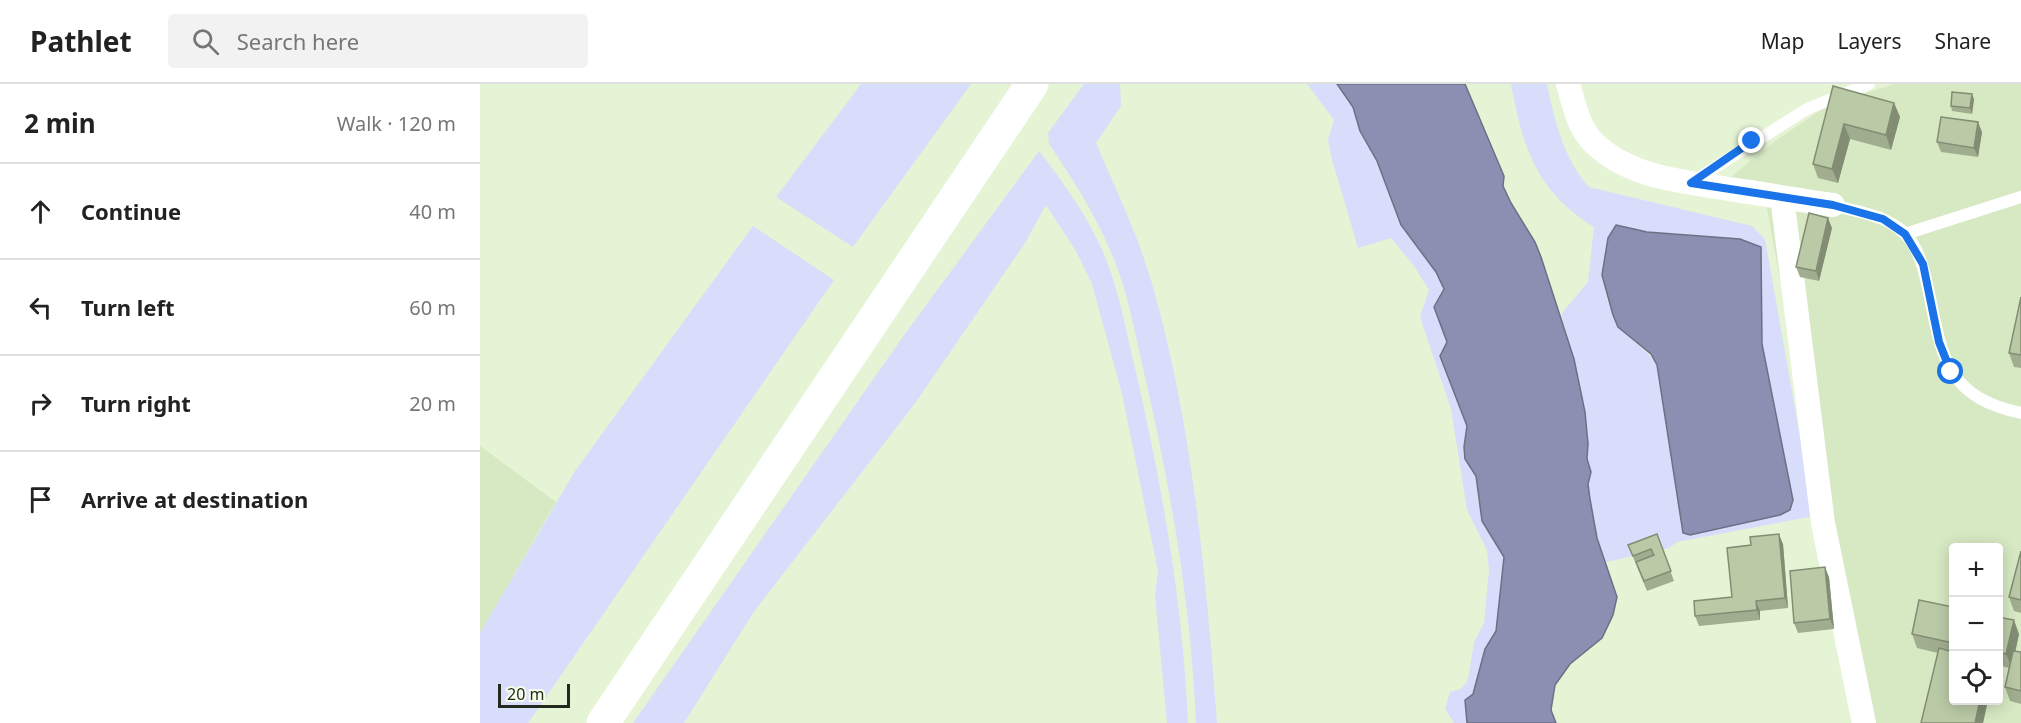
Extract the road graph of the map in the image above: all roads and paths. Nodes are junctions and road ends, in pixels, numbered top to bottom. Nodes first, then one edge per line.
1 (1032, 84) edge
2 (1568, 84) edge
3 (1869, 84) edge
4 (1691, 183) junction
5 (1782, 197) junction
6 (2021, 197) edge
7 (1833, 205) joint
8 (1905, 234) junction
9 (2021, 413) edge
10 (603, 723) edge
11 (1864, 723) edge

1 - 10 highway
2 - 4 street
3 - 4 lane
4 - 5 street
5 - 7 street
5 - 11 street
6 - 8 lane
7 - 8 lane
8 - 9 lane

